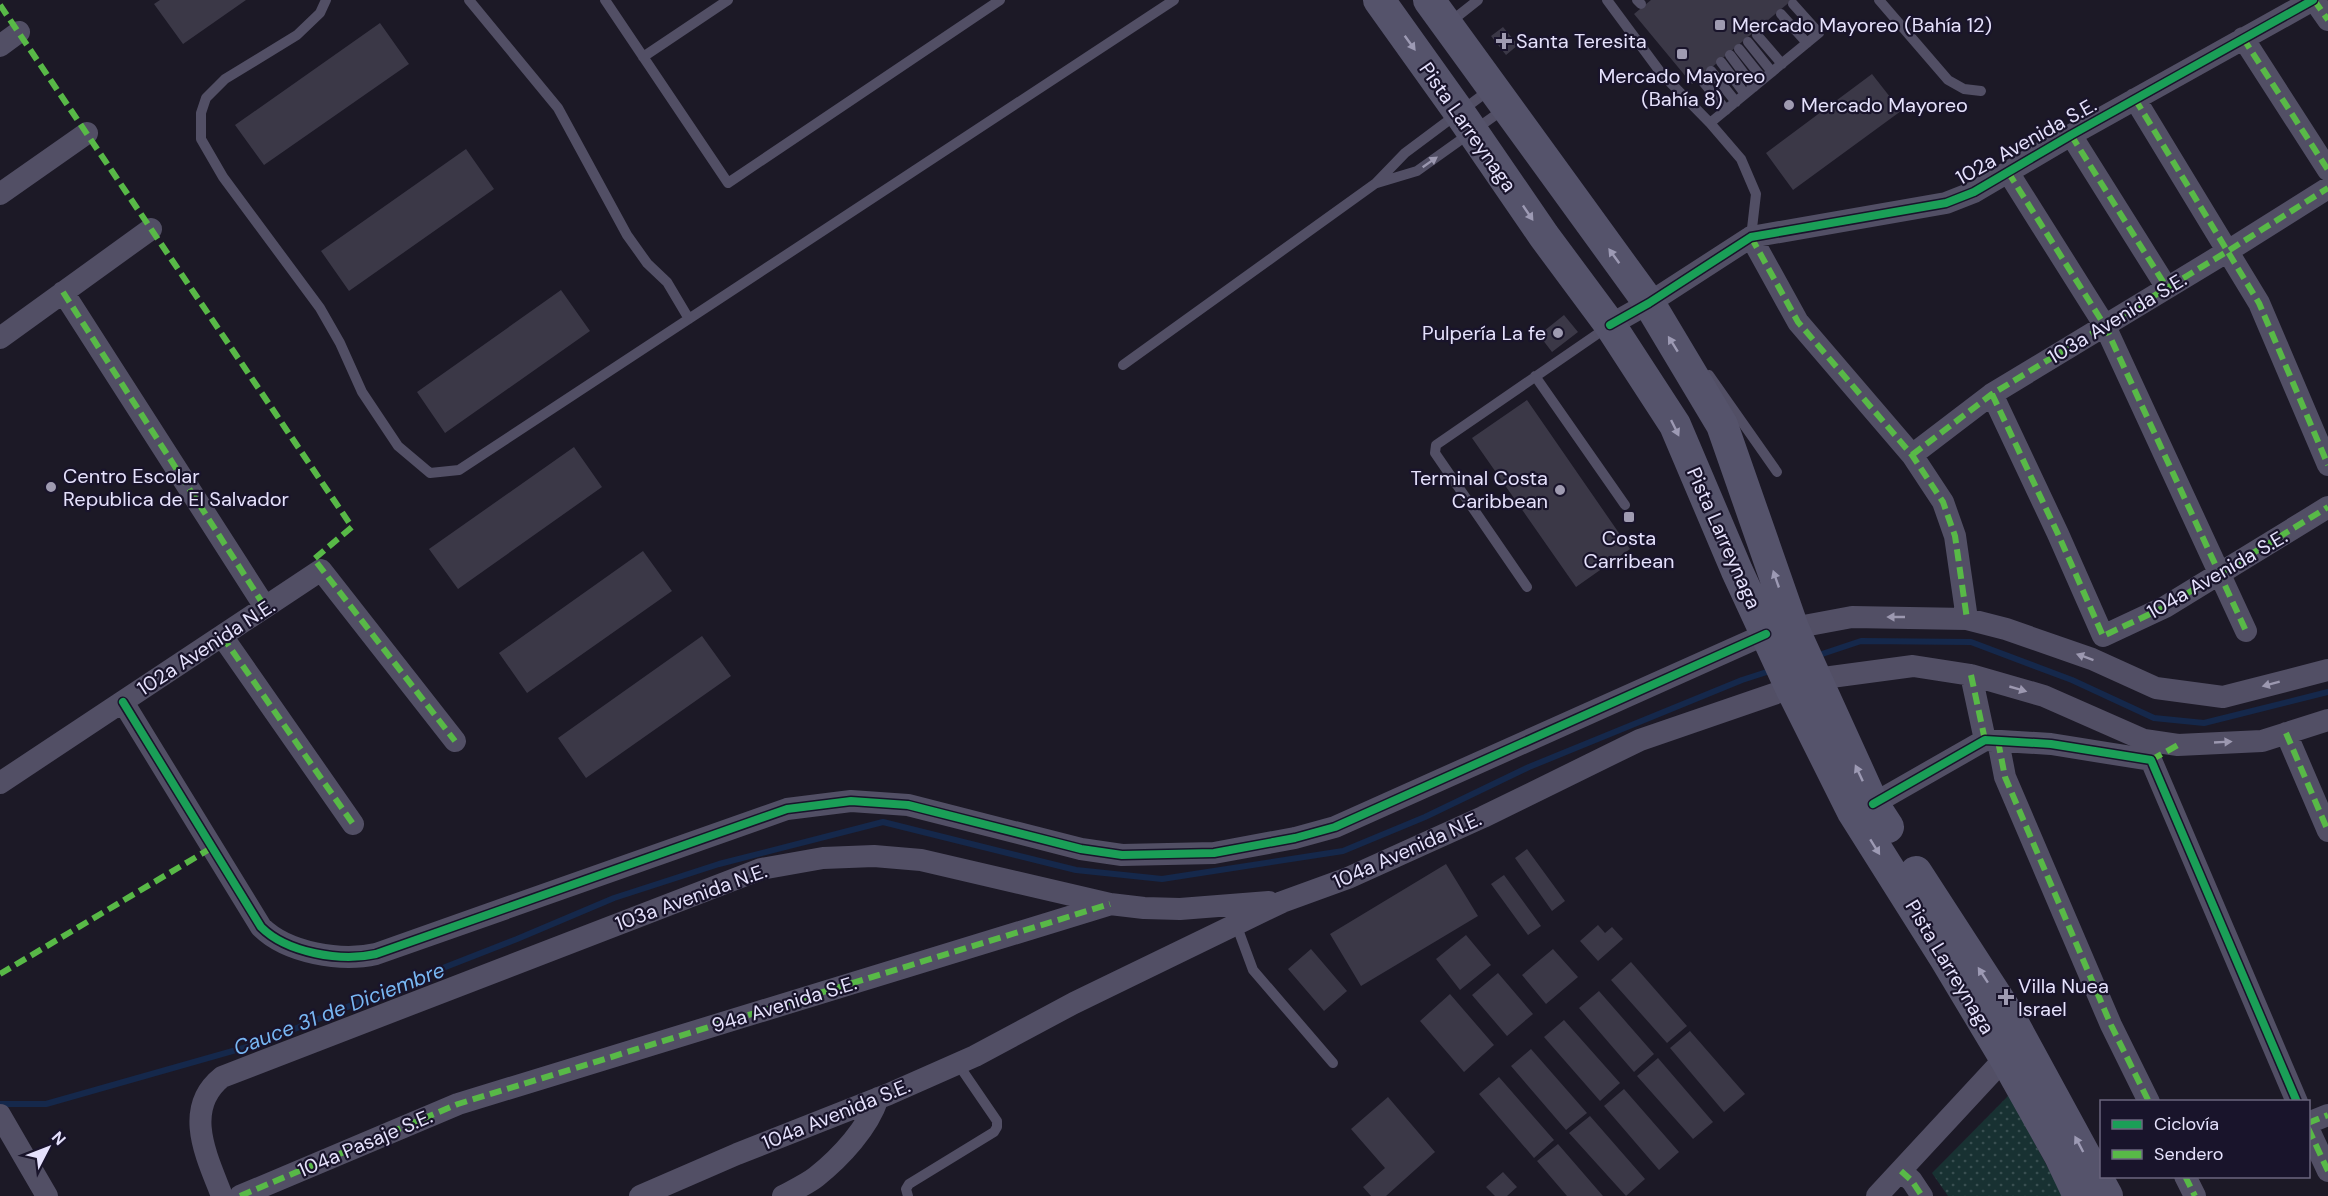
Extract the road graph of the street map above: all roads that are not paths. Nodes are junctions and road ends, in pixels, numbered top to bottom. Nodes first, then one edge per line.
1 (326, 0) edge
2 (469, 0) edge
3 (605, 0) edge
4 (728, 0) edge
5 (1000, 0) edge
6 (1174, 0) edge
7 (1379, 0) edge
8 (1429, 0) edge
9 (1478, 0) edge
10 (1607, 0) edge
11 (1879, 0) edge
12 (2314, 0) edge
13 (1792, 4) dead end
14 (1781, 14) dead end
15 (2328, 20) edge
16 (1447, 26) junction
17 (19, 32) dead end
18 (2243, 38) junction
19 (1807, 44) junction
20 (0, 45) edge
21 (1739, 49) junction
22 (643, 57) junction
23 (1782, 64) junction
24 (1712, 71) dead end
25 (1768, 76) junction
26 (1701, 80) dead end
27 (1750, 90) junction
28 (1981, 91) dead end
29 (1499, 98) junction
30 (2135, 99) junction
31 (1736, 102) junction
32 (1726, 110) junction
33 (1466, 122) junction
34 (1710, 123) junction
35 (87, 133) dead end
36 (2071, 135) junction
37 (2328, 170) edge
38 (2008, 172) junction
39 (1376, 183) junction
40 (2328, 188) edge
41 (0, 194) edge
42 (151, 229) dead end
43 (1751, 237) junction
44 (2228, 251) junction
45 (2167, 288) junction
46 (63, 292) junction
47 (1648, 303) junction
48 (689, 319) junction
49 (1610, 325) junction
50 (2105, 326) junction
51 (0, 338) edge
52 (1123, 365) dead end
53 (1690, 371) junction
54 (1535, 376) junction
55 (1992, 394) junction
56 (1912, 455) junction
57 (2328, 465) edge
58 (1777, 472) dead end
59 (1625, 505) dead end
60 (2328, 507) edge
61 (2221, 573) junction
62 (1527, 587) dead end
63 (265, 608) junction
64 (1967, 619) junction
65 (2247, 631) dead end
66 (1781, 635) junction
67 (222, 636) junction
68 (2328, 670) edge
69 (1971, 675) junction
70 (1802, 681) junction
71 (123, 702) junction
72 (2328, 720) edge
73 (2286, 733) junction
74 (1991, 740) junction
75 (454, 741) dead end
76 (2178, 745) junction
77 (2151, 760) junction
78 (0, 783) edge
79 (1873, 804) junction
80 (353, 824) dead end
81 (2328, 831) edge
82 (1282, 902) junction
83 (1110, 904) junction
84 (1236, 924) junction
85 (1029, 1027) joint
86 (2005, 1058) junction
87 (1333, 1063) dead end
88 (958, 1064) junction
89 (878, 1098) junction
90 (2148, 1100) edge
91 (2297, 1100) edge
92 (458, 1104) joint
93 (0, 1115) edge
94 (2328, 1115) edge
95 (2310, 1122) edge
96 (2310, 1132) edge
97 (2328, 1171) edge
98 (1901, 1172) junction
99 (2186, 1178) edge
100 (47, 1196) edge
101 (222, 1196) edge
102 (240, 1196) edge
103 (640, 1196) edge
104 (783, 1196) edge
105 (908, 1196) edge
106 (1877, 1196) edge
107 (1922, 1196) edge
108 (2079, 1196) edge
109 (2107, 1196) edge
110 (2195, 1196) edge

1 - 48 lane
2 - 48 lane
3 - 22 lane
4 - 22 lane
5 - 22 lane
6 - 48 lane
7 -> 33 main road, Pista Larreynaga
8 - 16 main road, Pista Larreynaga
9 - 16 lane
10 - 34 lane
11 - 28 lane
12 - 15 street
12 - 18 street, 102a Avenida S.E.
13 - 19 lane
14 - 19 lane
16 - 29 main road, Pista Larreynaga
17 - 20 street
18 - 30 street, 102a Avenida S.E.
18 - 37 street
19 - 23 lane
21 - 23 lane
21 - 25 lane
21 - 27 lane
23 - 25 lane
24 - 31 lane
25 - 27 lane
26 - 32 lane
27 - 31 lane
29 - 33 lane
29 - 33 lane
47 -> 29 main road, Pista Larreynaga
30 - 36 street, 102a Avenida S.E.
30 - 44 street
31 - 32 lane
32 - 34 lane
33 - 39 lane
39 -> 33 lane
33 -> 49 main road, Pista Larreynaga
34 - 43 lane
35 - 41 street
36 - 38 street, 102a Avenida S.E.
36 - 45 street
38 - 43 street, 102a Avenida S.E.
38 - 50 street
39 - 52 lane
40 - 44 street, 103a Avenida S.E.
42 - 46 street
43 - 47 street, 102a Avenida S.E.
43 - 56 street
44 - 45 street, 103a Avenida S.E.
44 - 57 street
45 - 50 street, 103a Avenida S.E.
46 - 51 street
46 - 63 street
47 - 49 street, 102a Avenida S.E.
53 -> 47 main road, Pista Larreynaga
49 - 54 lane
49 -> 66 main road, Pista Larreynaga
50 - 55 street, 103a Avenida S.E.
50 - 61 street
53 - 58 lane
66 -> 53 main road, Pista Larreynaga
54 - 59 lane
54 - 62 lane
55 - 56 street, 103a Avenida S.E.
55 - 61 street, 104a Avenida S.E.
56 - 64 street
60 - 61 street, 104a Avenida S.E.
61 - 65 street
63 - 67 street, 102a Avenida N.E.
63 - 75 street, 102a Avenida N.E.
64 -> 66 street
68 -> 64 street
66 - 70 main road, Pista Larreynaga
66 - 71 street
67 - 71 street, 102a Avenida N.E.
67 - 80 street
69 - 70 street, 104a Avenida N.E.
69 - 74 street
69 -> 76 street, 104a Avenida N.E.
79 -> 70 main road, Pista Larreynaga
70 - 82 street, 104a Avenida N.E.
70 -> 86 main road, Pista Larreynaga
71 - 78 street, 102a Avenida N.E.
72 - 73 street, 104a Avenida N.E.
76 -> 73 street, 104a Avenida N.E.
73 - 81 street
74 - 77 street
74 - 79 street
74 - 90 street
76 - 77 street
77 - 91 street
109 -> 79 main road, Pista Larreynaga
82 - 83 street, 103a Avenida N.E.
82 - 84 street, 104a Avenida N.E.
83 - 92 street, 94a Avenida S.E.
83 - 101 street, 103a Avenida N.E.
84 - 85 street, 104a Avenida N.E.
84 - 87 lane
85 - 88 street, 104a Avenida S.E.
86 - 98 street
86 - 108 main road, Pista Larreynaga
88 - 89 street, 104a Avenida S.E.
88 - 105 lane
89 - 103 street, 104a Avenida S.E.
89 - 104 street
92 - 102 street, 104a Pasaje S.E.
93 - 100 street
94 - 95 street
96 - 97 street
98 - 106 street
98 - 107 street
99 - 110 street

